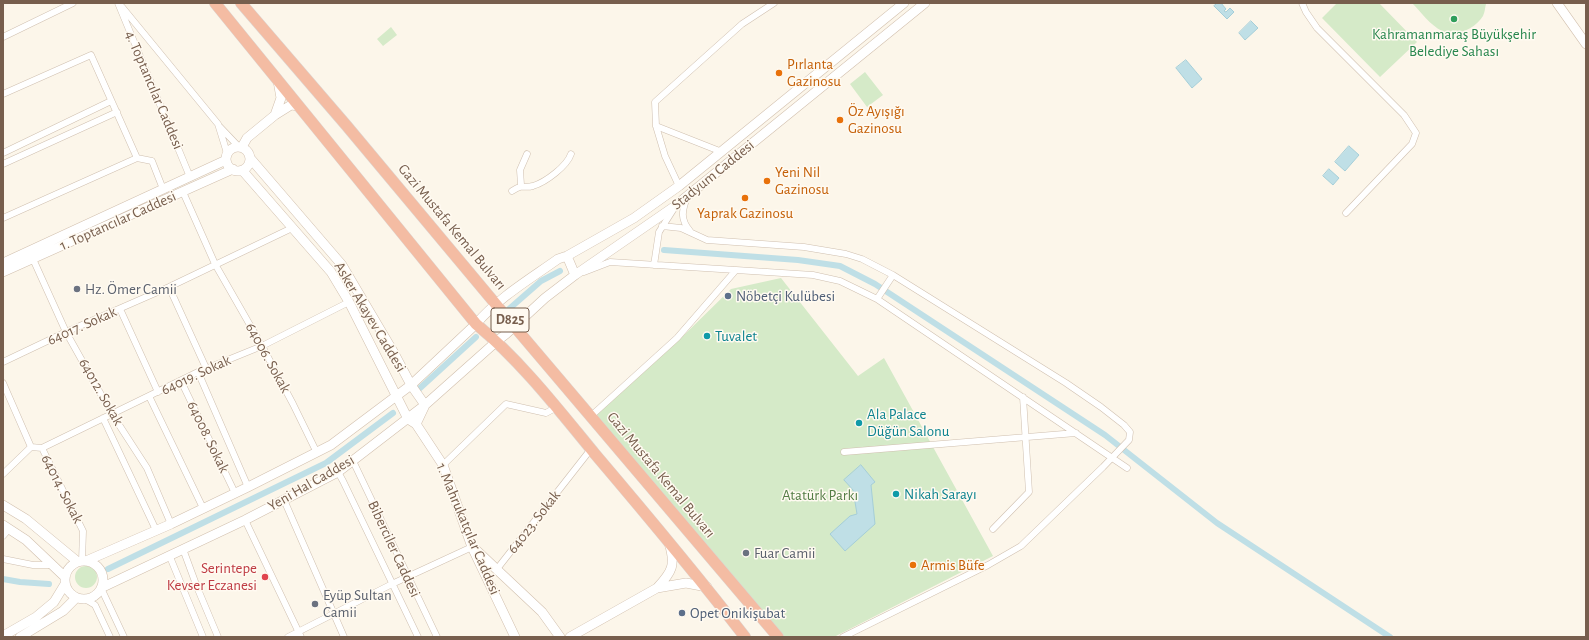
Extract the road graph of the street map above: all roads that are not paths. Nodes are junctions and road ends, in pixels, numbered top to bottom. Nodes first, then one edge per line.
1 (74, 3) edge
2 (118, 3) edge
3 (215, 3) edge
4 (241, 3) edge
5 (774, 3) edge
6 (925, 3) edge
7 (1302, 3) edge
8 (1557, 3) edge
9 (899, 5) edge
10 (3, 37) edge
11 (1586, 44) edge
12 (278, 80) junction
13 (3, 94) edge
14 (110, 101) junction
15 (299, 106) junction
16 (117, 112) junction
17 (275, 115) junction
18 (218, 124) junction
19 (656, 126) junction
20 (240, 147) junction
21 (722, 152) junction
22 (3, 153) edge
23 (527, 154) dead end
24 (571, 154) dead end
25 (227, 157) junction
26 (137, 158) junction
27 (250, 158) junction
28 (3, 164) edge
29 (238, 170) junction
30 (190, 176) junction
31 (521, 185) junction
32 (679, 186) junction
33 (163, 189) junction
34 (512, 191) dead end
35 (183, 192) junction
36 (688, 196) junction
37 (675, 206) junction
38 (1346, 213) dead end
39 (3, 218) edge
40 (662, 226) junction
41 (292, 228) junction
42 (692, 234) junction
43 (567, 256) junction
44 (33, 259) junction
45 (3, 263) edge
46 (215, 264) junction
47 (654, 265) junction
48 (736, 270) junction
49 (3, 272) edge
50 (575, 275) junction
51 (893, 275) junction
52 (169, 287) junction
53 (876, 299) junction
54 (350, 302) junction
55 (497, 304) junction
56 (120, 309) junction
57 (476, 324) junction
58 (514, 326) junction
59 (66, 332) junction
60 (497, 341) junction
61 (262, 346) junction
62 (3, 362) edge
63 (206, 368) junction
64 (198, 372) junction
65 (181, 381) junction
66 (3, 383) edge
67 (411, 385) junction
68 (158, 392) junction
69 (149, 396) junction
70 (396, 397) junction
71 (1023, 397) junction
72 (425, 405) junction
73 (557, 407) junction
74 (112, 414) junction
75 (591, 416) junction
76 (103, 418) junction
77 (408, 418) junction
78 (416, 424) junction
79 (1076, 433) junction
80 (1026, 438) junction
81 (31, 447) junction
82 (42, 448) junction
83 (591, 449) junction
84 (844, 452) dead end
85 (317, 453) junction
86 (1114, 454) junction
87 (353, 461) junction
88 (443, 465) junction
89 (1127, 468) dead end
90 (338, 472) junction
91 (3, 474) edge
92 (248, 487) junction
93 (235, 493) junction
94 (284, 500) junction
95 (3, 504) edge
96 (203, 508) junction
97 (245, 520) junction
98 (171, 524) junction
99 (993, 529) dead end
100 (5, 530) edge
101 (156, 530) junction
102 (668, 540) junction
103 (472, 547) junction
104 (183, 549) junction
105 (170, 557) junction
106 (3, 559) edge
107 (82, 561) junction
108 (52, 565) junction
109 (498, 569) junction
110 (407, 577) junction
111 (65, 580) junction
112 (392, 584) junction
113 (707, 587) junction
114 (101, 588) junction
115 (657, 588) junction
116 (81, 599) junction
117 (335, 612) junction
118 (32, 634) edge
119 (300, 634) edge
120 (3, 636) edge
121 (20, 637) edge
122 (110, 637) edge
123 (124, 637) edge
124 (203, 637) edge
125 (218, 637) edge
126 (288, 637) edge
127 (344, 637) edge
128 (418, 637) edge
129 (436, 637) edge
130 (515, 637) edge
131 (560, 637) edge
132 (570, 637) edge
133 (745, 637) edge
134 (778, 637) edge
135 (843, 637) edge

1 - 10 street
2 - 18 street, Asker Akayev Caddesi
2 - 30 street, 4. Toptancılar Caddesi
3 - 12 highway, D825
4 - 55 highway, Gazi Mustafa Kemal Bulvarı / D825
5 - 19 street
6 - 36 street, Stadyum Caddesi
7 - 38 street
8 - 11 street
9 - 21 street, Stadyum Caddesi
12 - 15 highway, D825
12 - 17 street
13 - 14 street
14 - 16 street
14 - 22 street
15 - 17 street
15 - 57 highway, D825
16 - 26 street
16 - 28 street
17 - 20 street
18 - 20 street
18 - 25 street, Asker Akayev Caddesi
19 - 21 street
19 - 32 street
20 - 25 street
20 - 27 street, Asker Akayev Caddesi
21 - 32 street, Stadyum Caddesi
23 - 31 street
24 - 31 street
25 - 29 street, Asker Akayev Caddesi
25 - 30 street, 1. Toptancılar Caddesi
26 - 33 street
26 - 39 street
27 - 29 street
27 - 67 street, Asker Akayev Caddesi
29 - 35 street, 1. Toptancılar Caddesi
29 - 41 street, Asker Akayev Caddesi
30 - 33 street, 1. Toptancılar Caddesi
31 - 34 street
32 - 43 street, Stadyum Caddesi
33 - 45 street, 1. Toptancılar Caddesi
35 - 44 street, 1. Toptancılar Caddesi
35 - 46 street, 64006. Sokak
36 - 37 street, Stadyum Caddesi
36 - 42 street
37 - 40 street
37 - 50 street, Stadyum Caddesi
40 - 42 street
40 - 47 street
41 - 46 street, 64017. Sokak
41 - 54 street, Asker Akayev Caddesi
42 - 51 street
43 - 50 street
43 - 55 street, Stadyum Caddesi
44 - 49 street, 1. Toptancılar Caddesi
44 - 59 street, 64012. Sokak
46 - 52 street, 64017. Sokak
46 - 61 street, 64006. Sokak
47 - 48 street
47 - 50 street
48 - 53 street
48 - 75 street
50 - 58 street, Stadyum Caddesi
51 - 53 street
51 - 86 street
52 - 56 street, 64017. Sokak
52 - 63 street
53 - 71 street
54 - 61 street, 64019. Sokak
54 - 70 street, Asker Akayev Caddesi
55 - 57 street, Stadyum Caddesi
55 - 58 highway, Gazi Mustafa Kemal Bulvarı / D825
56 - 59 street, 64017. Sokak
56 - 68 street
57 - 60 highway, D825
57 - 67 street, Yeni Hal Caddesi
58 - 60 street, Stadyum Caddesi
58 - 75 highway, Gazi Mustafa Kemal Bulvarı / D825
59 - 62 street, 64017. Sokak
59 - 74 street, 64012. Sokak
60 - 72 street, Yeni Hal Caddesi
60 - 73 highway, D825
61 - 63 street, 64019. Sokak
61 - 85 street, 64006. Sokak
63 - 64 street, 64019. Sokak
64 - 65 street, 64019. Sokak
64 - 92 street
65 - 68 street, 64019. Sokak
65 - 93 street, 64008. Sokak
66 - 81 street, 64014. Sokak
67 - 70 street, Yeni Hal Caddesi
67 - 72 street, Asker Akayev Caddesi
68 - 69 street, 64019. Sokak
69 - 74 street, 64019. Sokak
69 - 96 street
70 - 77 street, Asker Akayev Caddesi
70 - 85 street, Yeni Hal Caddesi
71 - 79 street
71 - 80 street
72 - 77 street, Yeni Hal Caddesi
72 - 78 street
73 - 83 highway, D825
73 - 88 street
74 - 76 street, 64019. Sokak
74 - 98 street, 64012. Sokak
75 - 134 highway, Gazi Mustafa Kemal Bulvarı / D825
76 - 82 street, 64019. Sokak
76 - 101 street
77 - 78 street, 1. Mahrukatçılar Caddesi
77 - 87 street, Yeni Hal Caddesi
78 - 88 street, 1. Mahrukatçılar Caddesi
79 - 80 street
79 - 86 street
80 - 84 street
80 - 99 street
81 - 82 street, 64014. Sokak
81 - 91 street
82 - 107 street, 64014. Sokak
83 - 102 highway, D825
83 - 109 street, 64023. Sokak
85 - 92 street, Yeni Hal Caddesi
86 - 89 street
86 - 135 street
87 - 90 street, Yeni Hal Caddesi
87 - 110 street, Biberciler Caddesi
88 - 103 street, 1. Mahrukatçılar Caddesi
90 - 94 street, Yeni Hal Caddesi
90 - 112 street, Biberciler Caddesi
92 - 93 street, Yeni Hal Caddesi
93 - 96 street, Yeni Hal Caddesi
94 - 97 street, Yeni Hal Caddesi
94 - 117 street
95 - 107 street
96 - 98 street, Yeni Hal Caddesi
97 - 104 street, Yeni Hal Caddesi
97 - 119 street
98 - 101 street, Yeni Hal Caddesi
100 - 108 street
101 - 107 street, Yeni Hal Caddesi
102 - 113 highway, D825
102 - 115 street
103 - 109 street, 64023. Sokak
103 - 110 street
103 - 130 street, 1. Mahrukatçılar Caddesi
104 - 105 street, Yeni Hal Caddesi
104 - 125 street
105 - 114 street, Yeni Hal Caddesi
105 - 124 street
106 - 108 street
107 - 111 street
107 - 114 street
108 - 111 street
109 - 131 street
110 - 112 street
110 - 129 street, Biberciler Caddesi
111 - 116 street
111 - 120 street
112 - 117 street
112 - 128 street, Biberciler Caddesi
113 - 115 street
113 - 133 highway, D825
114 - 116 street
114 - 123 street
115 - 132 street
116 - 118 street
116 - 122 street
117 - 119 street
117 - 127 street
118 - 121 street
119 - 126 street

